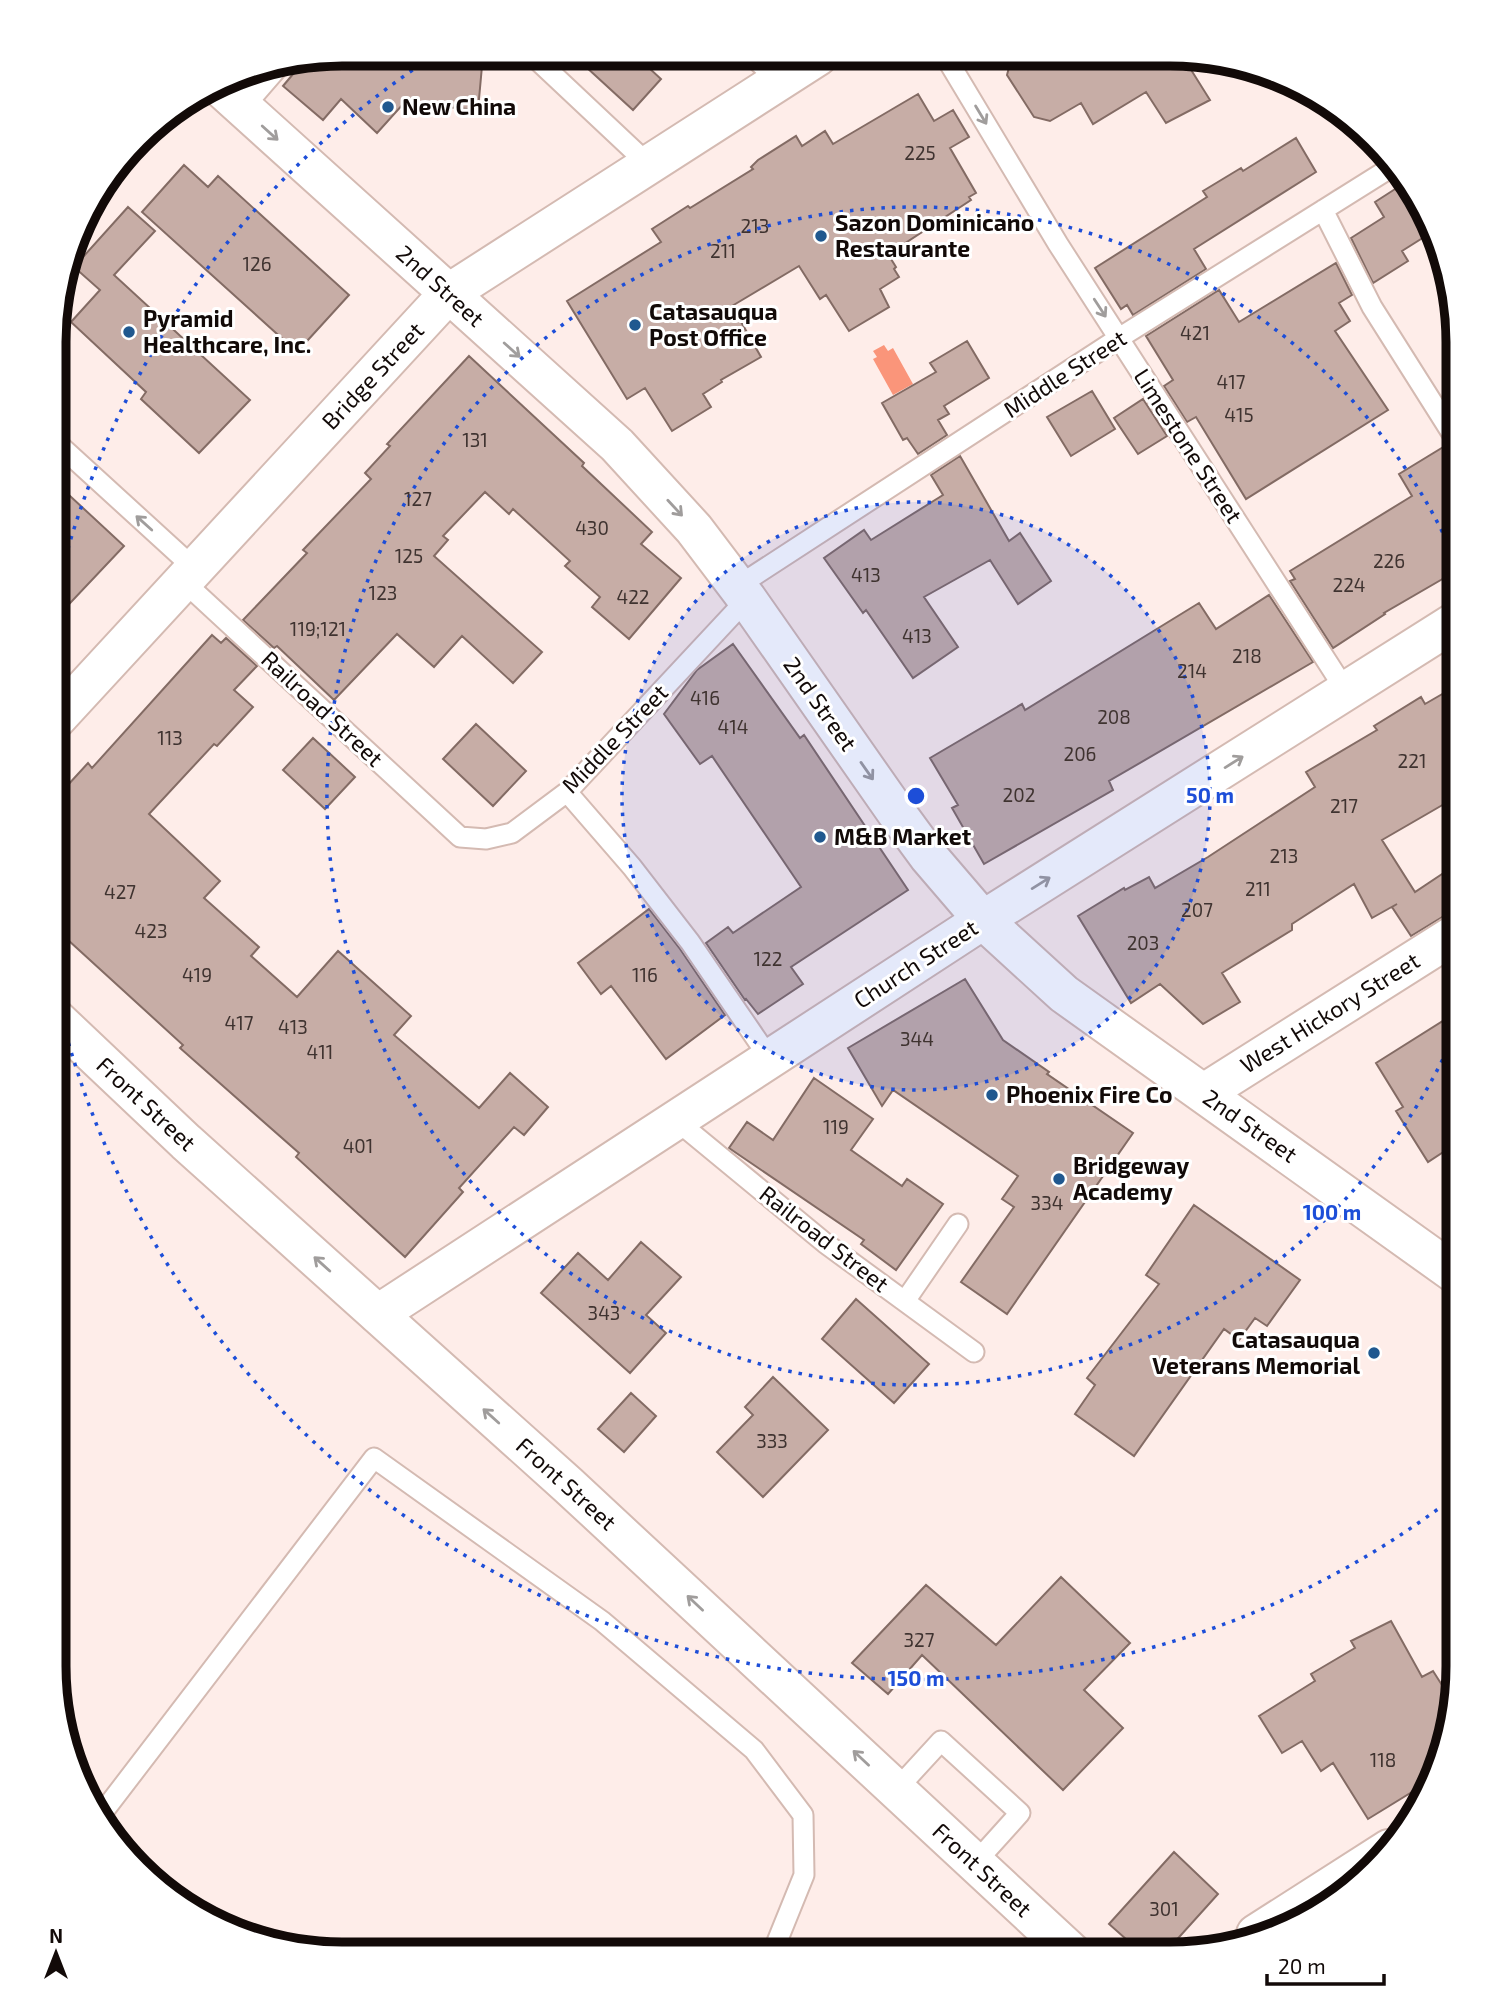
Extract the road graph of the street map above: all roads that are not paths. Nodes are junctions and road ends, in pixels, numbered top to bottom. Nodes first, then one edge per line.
1 (544, 66) edge
2 (763, 66) edge
3 (802, 66) edge
4 (952, 66) edge
5 (256, 80) edge
6 (779, 81) junction
7 (231, 97) edge
8 (648, 164) junction
9 (1386, 171) edge
10 (1322, 210) junction
11 (449, 293) junction
12 (1119, 338) junction
13 (1446, 424) edge
14 (66, 452) edge
15 (189, 575) junction
16 (742, 592) junction
17 (1446, 628) edge
18 (1346, 691) junction
19 (66, 708) edge
20 (567, 792) junction
21 (460, 837) joint
22 (984, 920) junction
23 (1446, 940) edge
24 (66, 1028) edge
25 (770, 1059) junction
26 (1203, 1093) junction
27 (677, 1121) junction
28 (958, 1224) dead end
29 (1446, 1258) edge
30 (905, 1301) junction
31 (378, 1314) junction
32 (974, 1352) dead end
33 (896, 1790) junction
34 (106, 1809) edge
35 (975, 1863) junction
36 (1357, 1870) edge
37 (1275, 1922) edge
38 (777, 1942) edge
39 (1060, 1942) edge

1 - 8 lane
2 - 6 lane
3 - 6 main road, Bridge Street
4 -> 12 lane, Limestone Street
5 - 7 lane
6 - 8 main road, Bridge Street
7 -> 11 main road, 2nd Street
8 - 11 main road, Bridge Street
9 - 10 lane, Middle Street
10 - 12 lane, Middle Street
10 - 13 lane
11 - 15 main road, Bridge Street
11 -> 16 main road, 2nd Street
12 - 16 lane, Middle Street
12 - 18 lane, Limestone Street
15 -> 14 lane, Railroad Street
15 - 19 main road, Bridge Street
15 - 21 lane, Railroad Street
16 - 20 lane, Middle Street
16 -> 22 main road, 2nd Street
17 - 18 main road, Church Street
22 -> 18 main road, Church Street
20 - 21 lane, Middle Street
20 - 25 lane
22 - 25 main road, Church Street
22 - 26 main road, 2nd Street
23 - 26 main road, West Hickory Street
31 -> 24 main road, Front Street
25 - 27 main road, Church Street
26 - 29 main road, 2nd Street
27 - 30 lane, Railroad Street
27 - 31 main road, Church Street
28 - 30 lane
30 - 32 lane, Railroad Street
33 -> 31 main road, Front Street
33 - 35 main road, Front Street
33 - 35 lane
34 - 38 lane
35 - 39 main road, Front Street
36 - 37 main road

